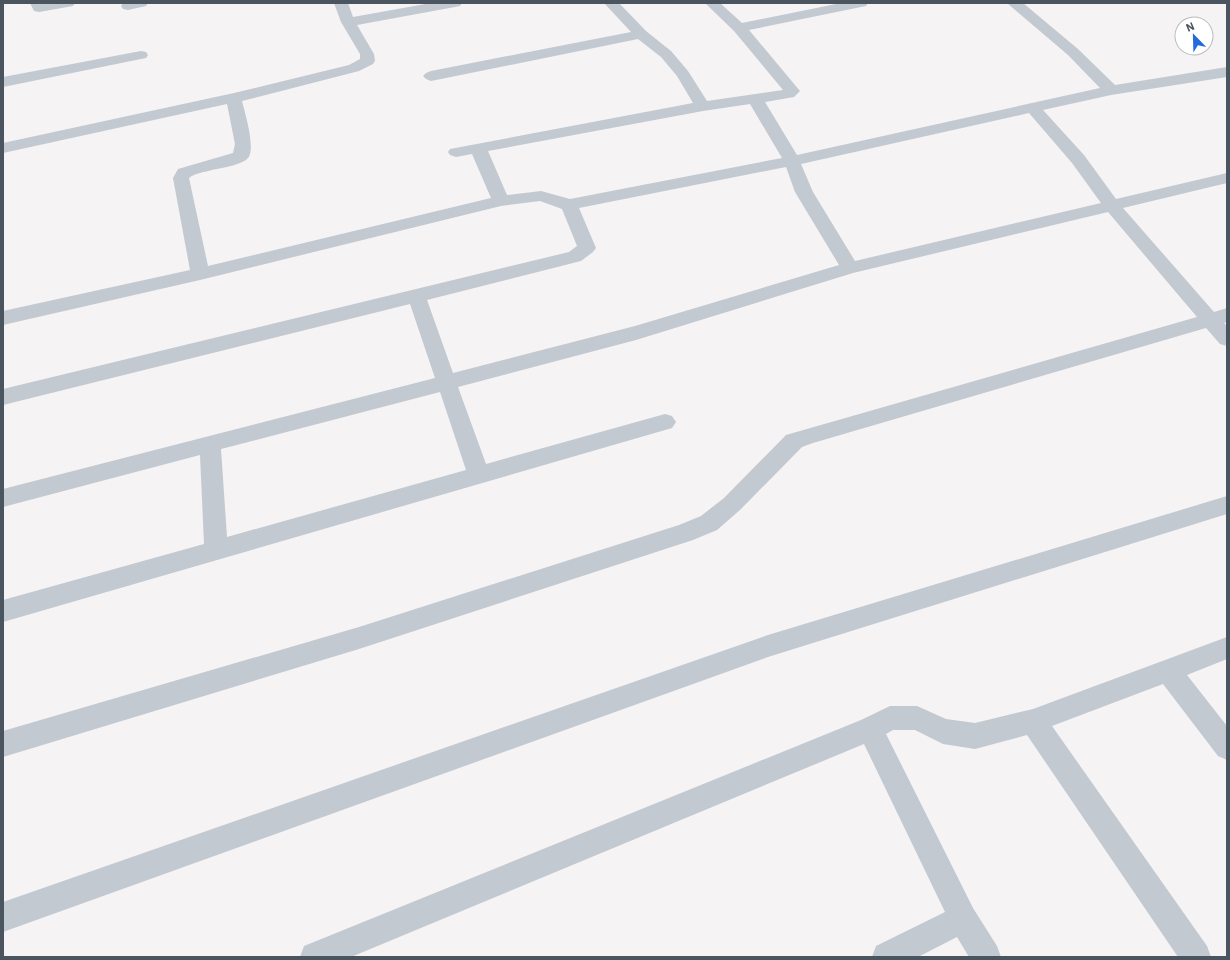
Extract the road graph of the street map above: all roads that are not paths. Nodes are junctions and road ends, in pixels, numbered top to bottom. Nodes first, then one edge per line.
1 (37, 3) edge
2 (68, 3) edge
3 (341, 3) edge
4 (455, 3) edge
5 (611, 3) edge
6 (712, 3) edge
7 (861, 3) edge
8 (1014, 3) edge
9 (348, 22) junction
10 (738, 28) junction
11 (641, 34) junction
12 (141, 55) dead end
13 (1219, 74) edge
14 (431, 76) dead end
15 (3, 82) edge
16 (1227, 86) edge
17 (1111, 90) junction
18 (234, 98) junction
19 (755, 98) junction
20 (703, 106) junction
21 (1032, 107) junction
22 (3, 148) edge
23 (478, 148) junction
24 (456, 152) dead end
25 (792, 162) junction
26 (1227, 178) edge
27 (501, 202) junction
28 (569, 205) junction
29 (1111, 205) junction
30 (850, 268) junction
31 (200, 274) junction
32 (416, 295) junction
33 (3, 318) edge
34 (1218, 318) edge
35 (1227, 339) edge
36 (445, 382) junction
37 (3, 397) edge
38 (665, 422) dead end
39 (210, 444) junction
40 (479, 475) junction
41 (3, 498) edge
42 (1227, 505) edge
43 (216, 549) junction
44 (3, 611) edge
45 (1227, 648) edge
46 (1168, 670) junction
47 (1033, 721) junction
48 (870, 729) junction
49 (3, 744) edge
50 (1227, 747) edge
51 (3, 917) edge
52 (963, 918) junction
53 (315, 957) edge
54 (887, 957) edge
55 (986, 957) edge
56 (1196, 957) edge

1 - 2 street
3 - 9 street
4 - 9 street
5 - 11 street
6 - 10 street
7 - 10 street
8 - 17 street
9 - 18 street
10 - 19 street
11 - 14 street
11 - 20 street
12 - 15 street
13 - 16 street
13 - 17 street
17 - 21 street
18 - 22 street
18 - 31 street
19 - 20 street
19 - 25 street
20 - 23 street
21 - 25 street
21 - 29 street
23 - 24 street
23 - 27 street
25 - 28 street
25 - 30 street
26 - 29 street
27 - 28 street
27 - 31 street
28 - 32 street
29 - 30 street
29 - 34 street
30 - 36 street
31 - 33 street
32 - 36 street
32 - 37 street
34 - 35 street
34 - 49 street
36 - 39 street
36 - 40 street
38 - 40 street
39 - 41 street
39 - 43 street
40 - 43 street
42 - 51 street
43 - 44 street
45 - 46 street
46 - 47 street
46 - 50 street
47 - 48 street
47 - 56 street
48 - 52 street
48 - 53 street
52 - 54 street
52 - 55 street

